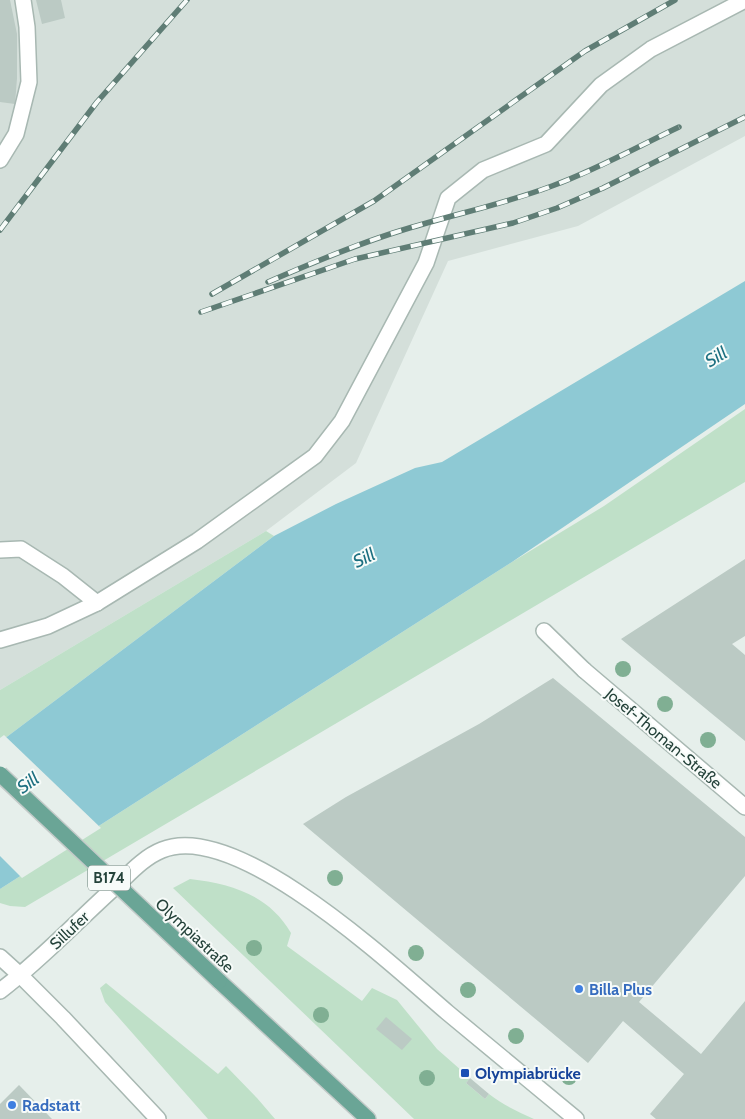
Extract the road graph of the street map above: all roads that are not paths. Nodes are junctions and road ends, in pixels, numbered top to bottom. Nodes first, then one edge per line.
1 (23, 0) edge
2 (745, 0) edge
3 (0, 160) edge
4 (0, 550) edge
5 (97, 604) junction
6 (544, 631) dead end
7 (0, 640) edge
8 (0, 774) edge
9 (745, 807) edge
10 (0, 957) edge
11 (20, 976) junction
12 (0, 991) edge
13 (158, 1119) edge
14 (368, 1119) edge
15 (576, 1119) edge

1 - 3 street
2 - 5 street
4 - 5 street
5 - 7 street
6 - 9 street, Josef-Thoman-Straße
8 - 14 main road, Olympiastraße / B174, bridge
10 - 11 street
11 - 12 street, Sillufer
11 - 13 street
11 - 15 street, Sillufer

